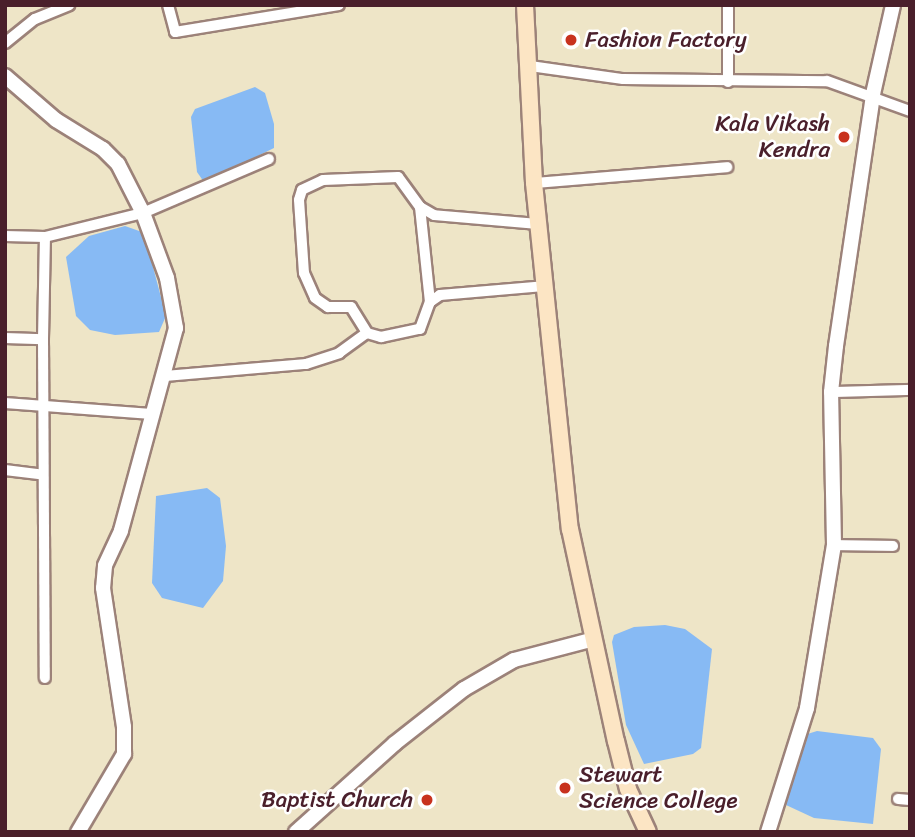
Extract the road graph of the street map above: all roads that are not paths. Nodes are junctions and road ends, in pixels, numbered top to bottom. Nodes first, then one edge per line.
1 (69, 5) edge
2 (168, 5) edge
3 (339, 5) edge
4 (525, 5) edge
5 (727, 5) edge
6 (893, 5) edge
7 (5, 43) edge
8 (530, 66) junction
9 (5, 76) edge
10 (729, 82) junction
11 (873, 94) junction
12 (910, 111) edge
13 (269, 159) dead end
14 (727, 167) dead end
15 (534, 183) junction
16 (420, 207) junction
17 (143, 213) junction
18 (538, 224) junction
19 (5, 236) edge
20 (45, 237) junction
21 (544, 286) junction
22 (430, 302) junction
23 (367, 333) junction
24 (5, 338) edge
25 (43, 339) junction
26 (165, 376) junction
27 (910, 390) edge
28 (831, 391) junction
29 (5, 403) edge
30 (43, 408) junction
31 (152, 414) junction
32 (5, 470) edge
33 (43, 475) junction
34 (834, 545) junction
35 (892, 546) dead end
36 (591, 640) junction
37 (45, 678) dead end
38 (78, 832) edge
39 (296, 832) edge
40 (648, 832) edge
41 (768, 832) edge

1 - 7 street
2 - 3 street
4 - 8 main road
5 - 10 street
6 - 11 street
8 - 10 street
8 - 15 main road
9 - 17 street
10 - 11 street
11 - 12 street
11 - 28 street
13 - 17 street
14 - 15 street
15 - 18 main road
16 - 18 street
16 - 22 street
16 - 23 street
17 - 20 street
17 - 26 street
18 - 21 main road
19 - 20 street
20 - 25 street
21 - 22 street
21 - 36 main road
22 - 23 street
23 - 26 street
24 - 25 street
25 - 30 street
26 - 31 street
27 - 28 street
28 - 34 street
29 - 30 street
30 - 31 street
30 - 33 street
31 - 38 street
32 - 33 street
33 - 37 street
34 - 35 street
34 - 41 street
36 - 39 street
36 - 40 main road

